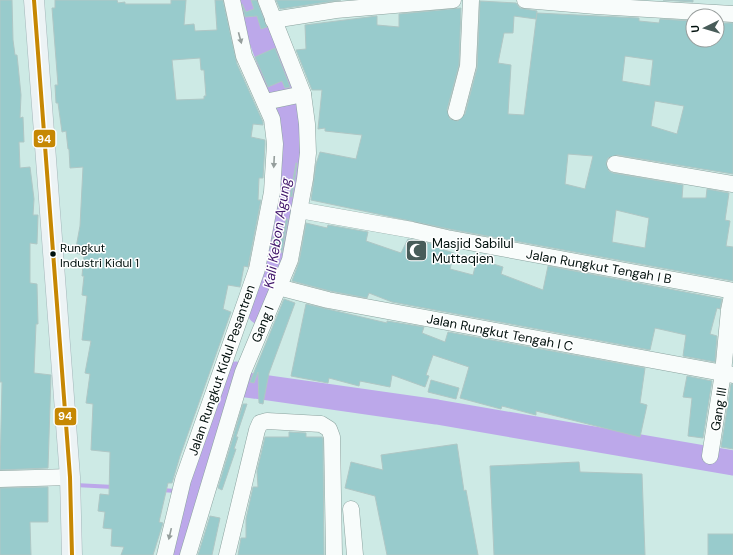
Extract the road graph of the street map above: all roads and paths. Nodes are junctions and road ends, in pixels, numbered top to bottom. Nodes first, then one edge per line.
1 (34, 0) edge
2 (232, 0) edge
3 (266, 0) edge
4 (453, 0) edge
5 (471, 0) edge
6 (525, 0) edge
7 (733, 14) edge
8 (273, 20) junction
9 (299, 95) junction
10 (272, 101) junction
11 (456, 112) dead end
12 (615, 164) dead end
13 (733, 184) edge
14 (300, 210) junction
15 (272, 274) junction
16 (733, 291) edge
17 (728, 374) edge
18 (710, 456) dead end
19 (0, 479) edge
20 (70, 484) junction
21 (351, 509) dead end
22 (72, 555) edge
23 (165, 555) edge
24 (188, 555) edge
25 (227, 555) edge
26 (334, 555) edge
27 (355, 555) edge

1 - 20 main road
2 -> 10 street, Jalan Rungkut Kidul Pesantren
3 - 8 street, Gang I
4 - 8 street
5 - 11 street
6 - 7 street
8 - 9 street, Gang I
9 - 10 street
9 - 14 street, Gang I
10 -> 15 street, Jalan Rungkut Kidul Pesantren
12 - 13 street
14 - 15 street, Gang I
14 - 16 street, Jalan Rungkut Tengah I B
15 - 17 street, Jalan Rungkut Tengah I C
15 -> 23 street, Jalan Rungkut Kidul Pesantren
15 - 24 street, Gang I
16 - 17 street, Gang III
17 - 18 street, Gang III
19 - 20 street
20 - 22 main road
21 - 27 street
25 - 26 street

